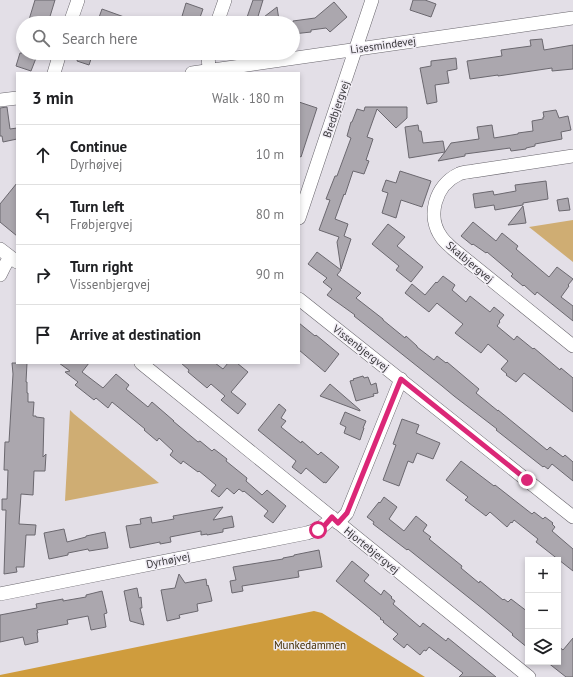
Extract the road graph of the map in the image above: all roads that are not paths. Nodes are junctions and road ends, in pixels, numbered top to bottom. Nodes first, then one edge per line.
1 (78, 0) edge
2 (225, 0) edge
3 (372, 0) edge
4 (72, 16) edge
5 (219, 16) edge
6 (573, 18) edge
7 (356, 49) junction
8 (300, 57) edge
9 (58, 60) edge
10 (208, 60) edge
11 (279, 60) edge
12 (209, 70) junction
13 (54, 72) edge
14 (198, 72) edge
15 (16, 98) edge
16 (0, 100) edge
17 (573, 156) edge
18 (300, 215) edge
19 (9, 256) edge
20 (0, 275) edge
21 (300, 300) edge
22 (573, 346) edge
23 (142, 364) edge
24 (401, 379) junction
25 (573, 517) edge
26 (335, 520) junction
27 (0, 594) edge
28 (529, 677) edge

1 - 4 street
2 - 5 street
3 - 7 street, Bredbjergvej
6 - 7 street, Lisesmindevej
7 - 8 street, Lisesmindevej
7 - 18 street, Bredbjergvej
9 - 13 street
10 - 12 street
11 - 12 street, Lisesmindevej
12 - 14 street, Lisesmindevej
15 - 16 street
17 - 22 street, Skalbjergvej
19 - 20 street
21 - 24 street, Vissenbjergvej
23 - 26 street, Hjortebjergvej
24 - 25 street, Vissenbjergvej
24 - 26 street, Dyrhøjvej
26 - 27 street, Dyrhøjvej
26 - 28 street, Hjortebjergvej

